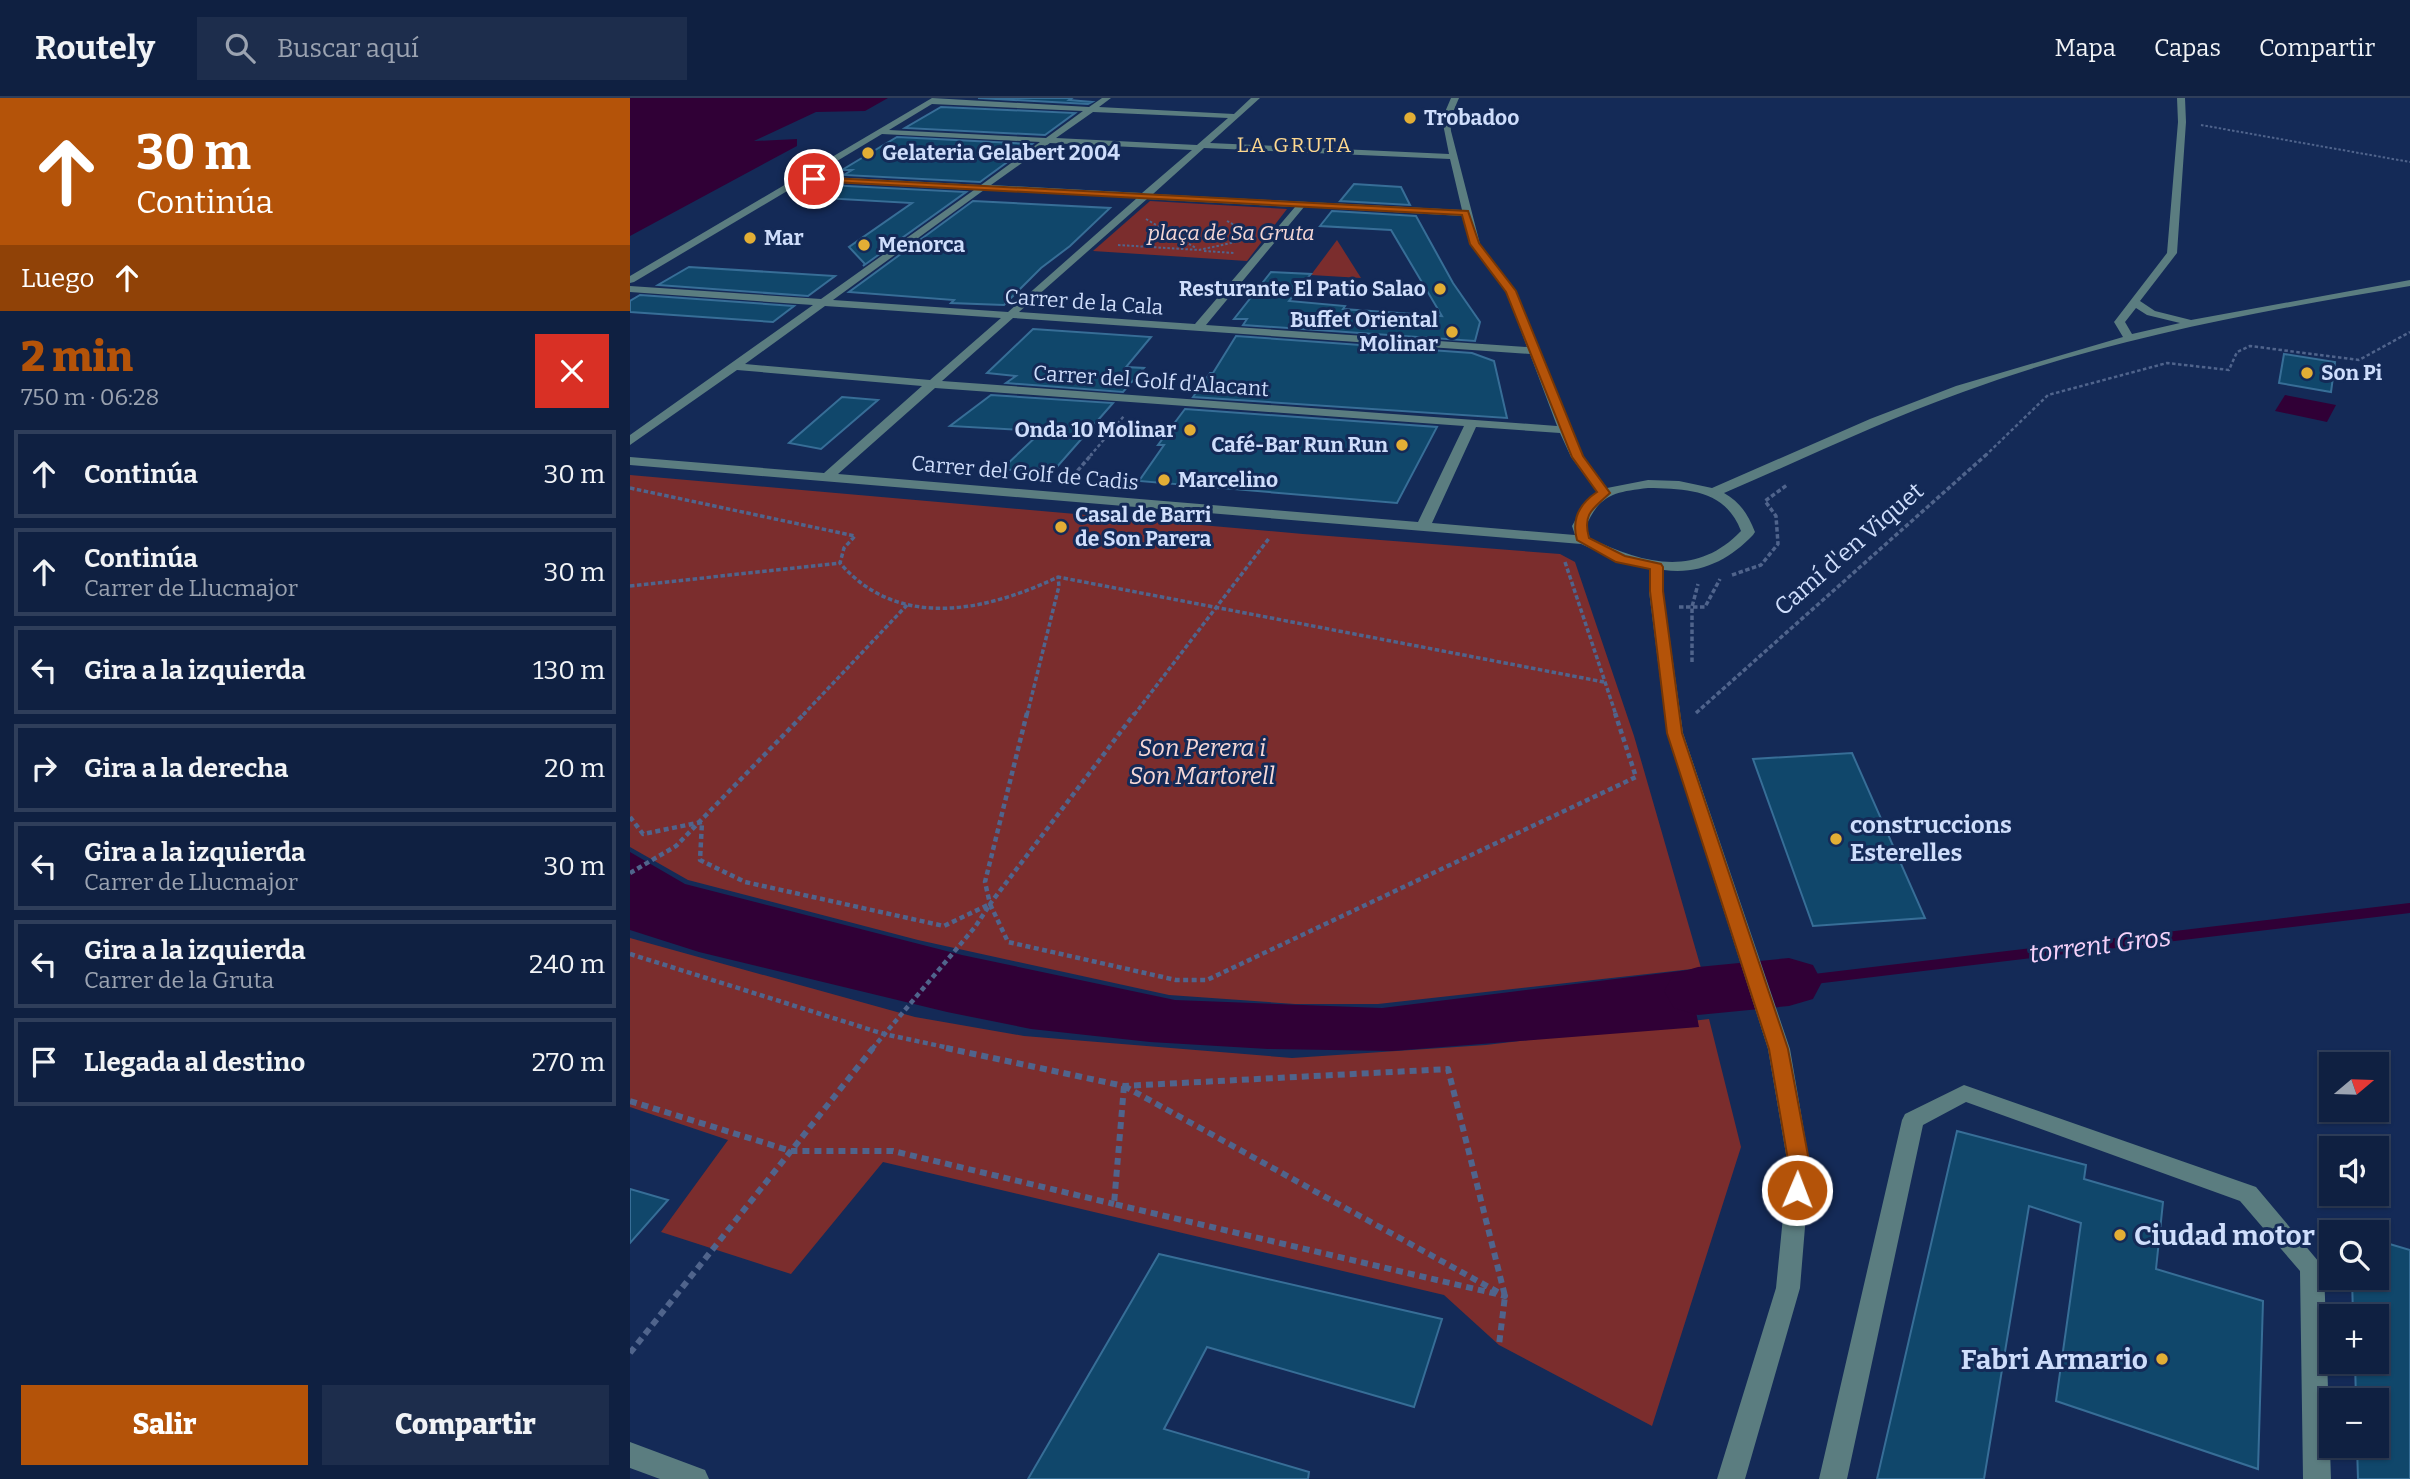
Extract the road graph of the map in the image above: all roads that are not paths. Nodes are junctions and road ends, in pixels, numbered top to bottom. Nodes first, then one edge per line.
1 (1107, 98) edge
2 (1256, 98) edge
3 (1455, 98) edge
4 (2181, 98) edge
5 (934, 100) edge
6 (1091, 110) junction
7 (1234, 116) junction
8 (882, 132) junction
9 (1048, 140) junction
10 (1201, 146) junction
11 (1453, 158) junction
12 (803, 178) junction
13 (981, 189) junction
14 (1141, 197) junction
15 (1301, 205) junction
16 (1465, 213) junction
17 (630, 280) edge
18 (2410, 283) edge
19 (630, 289) edge
20 (2134, 302) junction
21 (821, 304) junction
22 (1009, 316) junction
23 (2192, 322) junction
24 (1197, 329) junction
25 (2129, 338) junction
26 (1536, 351) junction
27 (734, 366) junction
28 (935, 384) junction
29 (1471, 424) junction
30 (1565, 430) junction
31 (630, 442) edge
32 (630, 461) edge
33 (827, 477) junction
34 (1714, 492) junction
35 (1604, 493) junction
36 (1423, 527) junction
37 (1584, 540) junction
38 (1657, 567) junction
39 (630, 1455) edge
40 (695, 1479) edge
41 (1731, 1479) edge
42 (1833, 1479) edge
43 (2317, 1479) edge

1 - 6 street
2 - 7 street
3 - 11 street
4 - 20 street
5 - 6 street
5 - 8 street
6 - 7 street
6 - 9 street
7 - 10 street
8 - 9 street
8 - 12 street
9 - 10 street
9 - 13 street
10 - 11 street
10 - 14 street
11 - 16 street
12 - 13 street
12 - 17 street
13 - 14 street
13 - 21 street
14 - 15 street
14 - 22 street
15 - 16 street
15 - 24 street
16 - 26 street
18 - 23 street
19 - 21 street, Carrer de la Cala
20 - 23 street
20 - 25 street
21 - 22 street, Carrer de la Cala
21 - 27 street
22 - 24 street, Carrer de la Cala
22 - 28 street
23 - 25 street
24 - 26 street, Carrer de la Cala
25 - 34 street
26 - 30 street
27 - 28 street, Carrer del Golf d'Alacant
27 - 31 street
28 - 29 street, Carrer del Golf d'Alacant
28 - 33 street
29 - 30 street, Carrer del Golf d'Alacant
29 - 36 street
30 - 35 street
32 - 33 street, Carrer del Golf de Cadis
33 - 36 street, Carrer del Golf de Cadis
34 - 35 street
34 - 38 street
35 - 37 street
36 - 37 street, Carrer del Golf de Cadis
37 - 38 street
38 - 41 street
39 - 40 street
42 - 43 street

